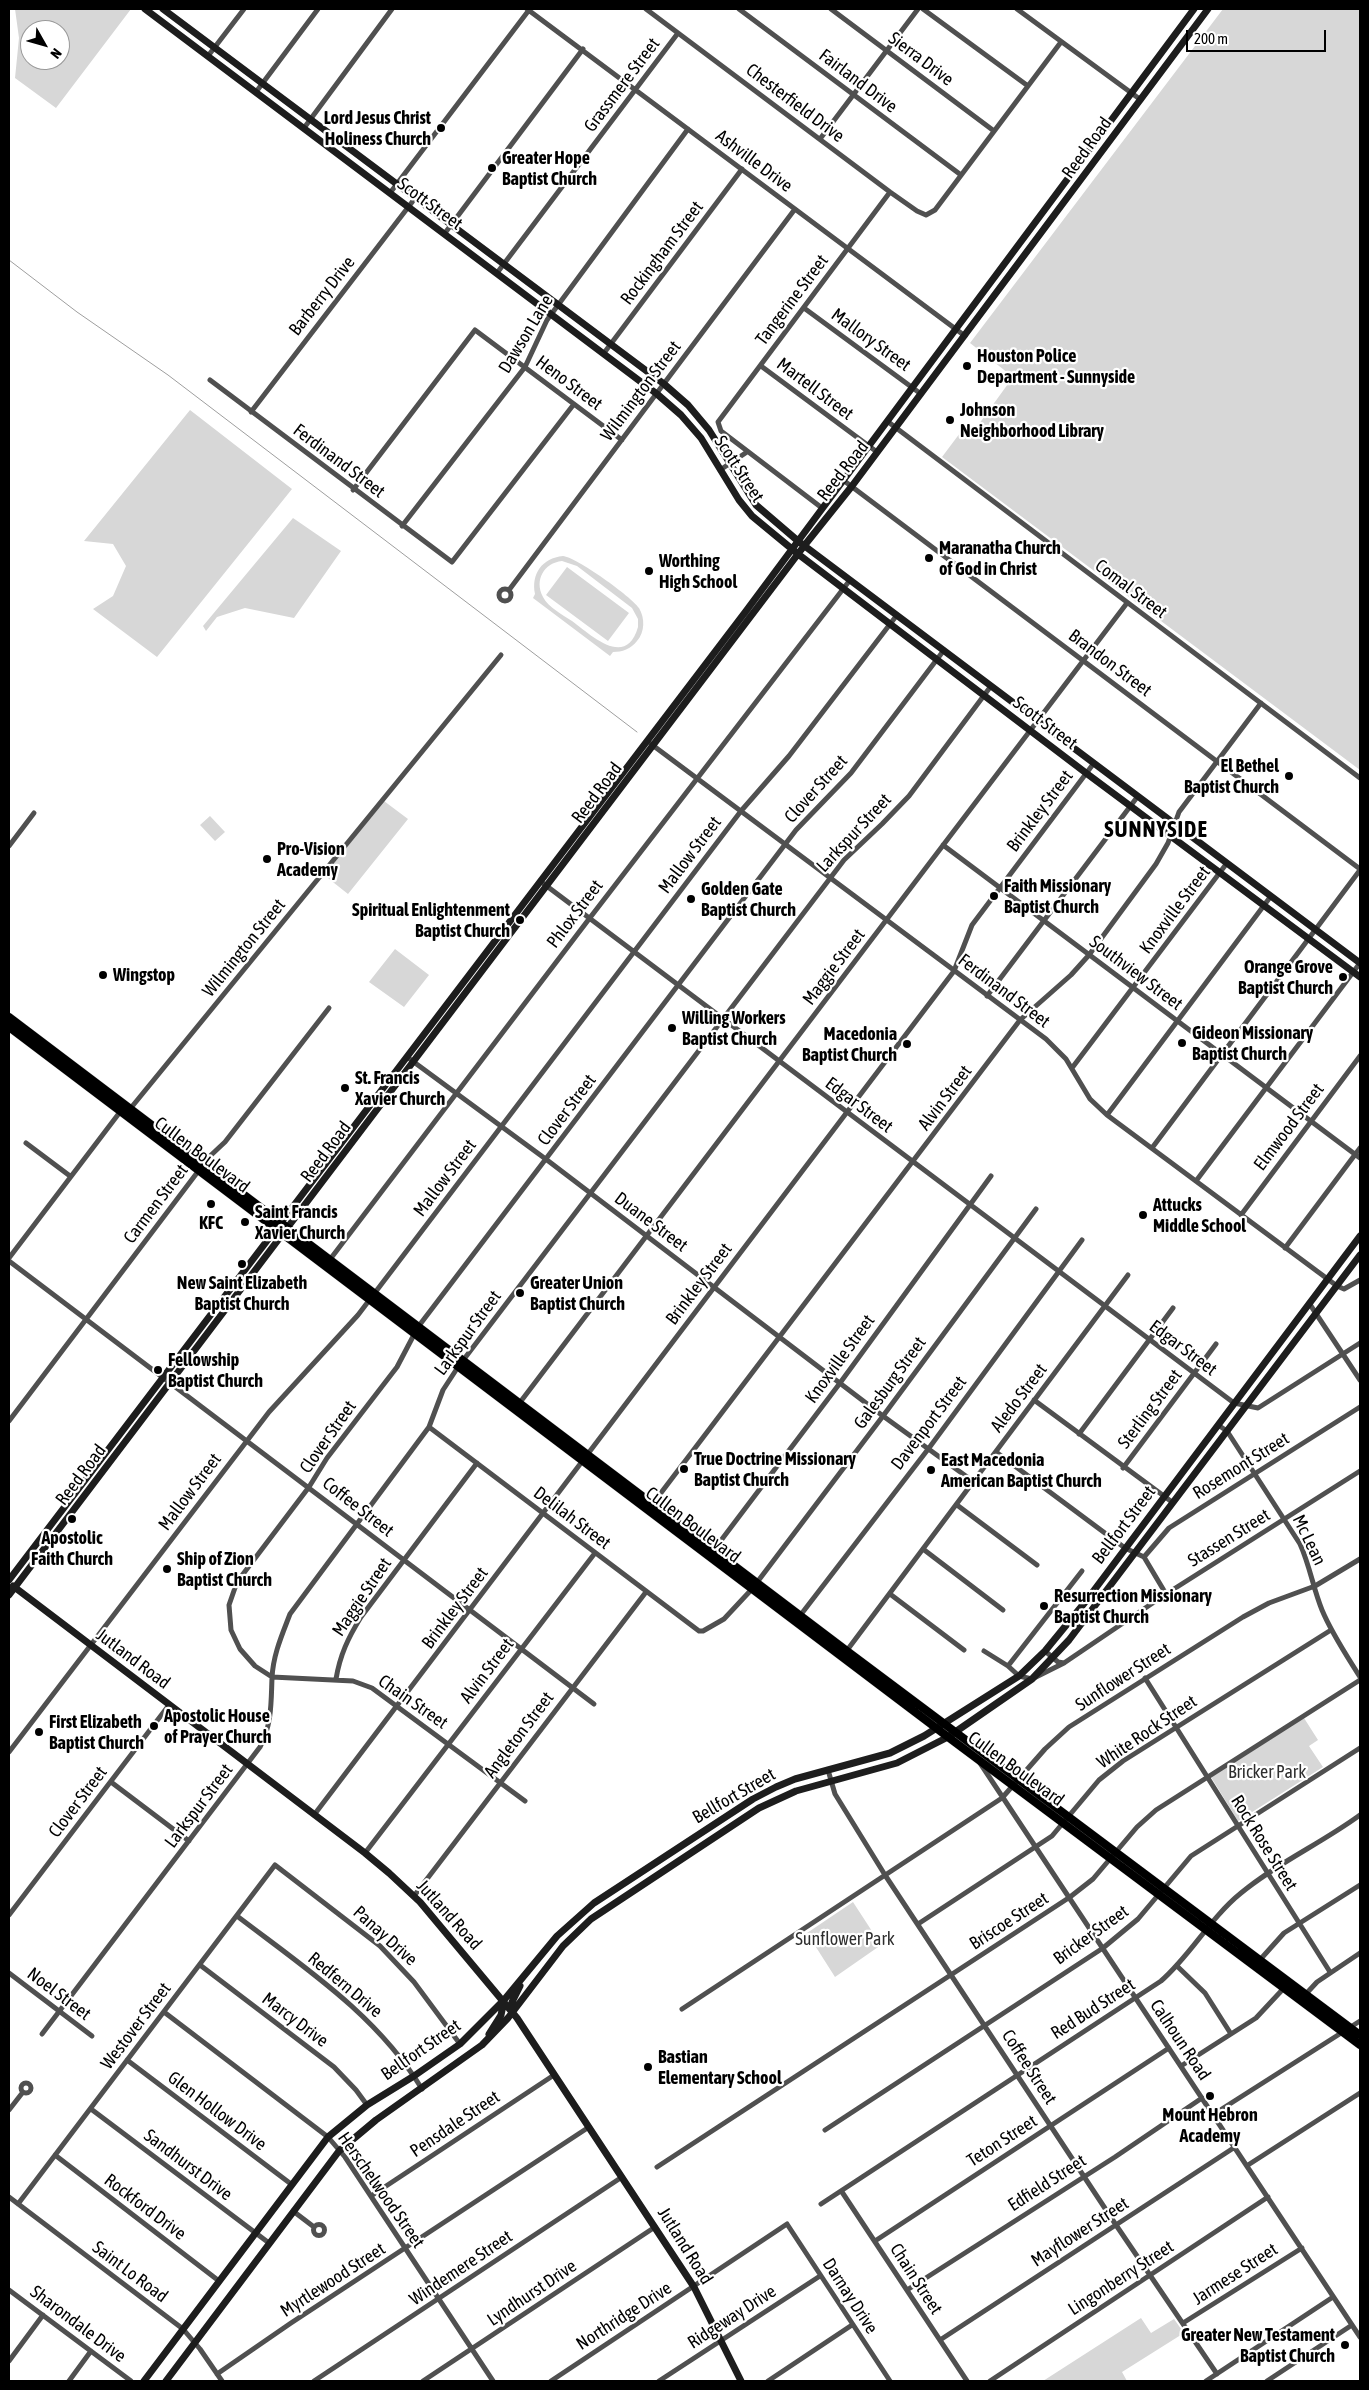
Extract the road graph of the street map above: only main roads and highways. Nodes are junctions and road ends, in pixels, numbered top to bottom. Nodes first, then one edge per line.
1 (145, 9) edge
2 (1194, 9) edge
3 (1208, 9) edge
4 (166, 10) edge
5 (1182, 24) junction
6 (1192, 31) junction
7 (1090, 150) junction
8 (356, 152) junction
9 (1099, 157) junction
10 (348, 162) junction
11 (1058, 193) junction
12 (1067, 200) junction
13 (1024, 239) junction
14 (1032, 245) junction
15 (990, 284) junction
16 (999, 291) junction
17 (801, 544) junction
18 (795, 552) junction
19 (580, 835) junction
20 (508, 924) junction
21 (514, 929) junction
22 (1360, 963) edge
23 (476, 965) junction
24 (483, 970) junction
25 (1360, 977) edge
26 (445, 1007) junction
27 (451, 1012) junction
28 (9, 1018) edge
29 (9, 1027) edge
30 (22, 1028) junction
31 (21, 1036) junction
32 (69, 1067) junction
33 (367, 1109) junction
34 (374, 1114) junction
35 (329, 1165) junction
36 (201, 1168) junction
37 (282, 1228) junction
38 (1360, 1236) edge
39 (1360, 1255) edge
40 (327, 1263) junction
41 (416, 1330) junction
42 (1270, 1356) junction
43 (1278, 1362) junction
44 (167, 1380) junction
45 (103, 1455) junction
46 (110, 1460) junction
47 (53, 1522) junction
48 (60, 1527) junction
49 (11, 1583) edge
50 (9, 1595) edge
51 (1086, 1601) junction
52 (1094, 1607) junction
53 (844, 1654) junction
54 (944, 1723) junction
55 (937, 1728) junction
56 (955, 1732) junction
57 (948, 1737) junction
58 (869, 1760) junction
59 (872, 1771) junction
60 (1017, 1783) junction
61 (752, 1799) junction
62 (759, 1808) junction
63 (696, 1836) junction
64 (702, 1844) junction
65 (640, 1872) junction
66 (646, 1882) junction
67 (584, 1910) junction
68 (591, 1919) junction
69 (541, 1954) junction
70 (550, 1961) junction
71 (526, 1974) junction
72 (1303, 1997) junction
73 (504, 2000) junction
74 (513, 2012) junction
75 (1360, 2035) edge
76 (482, 2045) junction
77 (1360, 2045) edge
78 (144, 2381) edge
79 (166, 2381) edge
80 (741, 2381) edge

1 - 10 main road, Scott Street
2 - 5 main road, Reed Road
3 - 6 main road, Reed Road
4 - 8 main road, Scott Street
5 - 6 main road
5 - 7 main road, Reed Road
6 - 9 main road, Reed Road
7 - 9 main road
7 - 11 main road, Reed Road
8 - 10 main road
8 - 17 main road, Scott Street
9 - 12 main road, Reed Road
10 - 18 main road, Scott Street
11 - 12 main road
11 - 13 main road, Reed Road
12 - 14 main road, Reed Road
13 - 14 main road
13 - 15 main road, Reed Road
14 - 16 main road, Reed Road
15 - 16 main road
15 - 17 main road, Reed Road
16 - 17 main road, Reed Road
17 - 18 main road, Reed Road
17 - 22 main road, Scott Street
18 - 19 main road, Reed Road
18 - 25 main road, Scott Street
19 - 20 main road, Reed Road
19 - 21 main road, Reed Road
20 - 21 main road
20 - 23 main road, Reed Road
21 - 24 main road, Reed Road
23 - 24 main road
23 - 26 main road, Reed Road
24 - 27 main road, Reed Road
26 - 27 main road
26 - 33 main road, Reed Road
27 - 34 main road, Reed Road
28 - 30 main road, Cullen Boulevard
29 - 31 main road, Cullen Boulevard
30 - 31 main road
30 - 32 main road, Cullen Boulevard
31 - 32 main road, Cullen Boulevard
32 - 36 main road, Cullen Boulevard
32 - 36 main road, Cullen Boulevard
33 - 34 main road
33 - 35 main road, Reed Road
34 - 35 main road, Reed Road
35 - 37 main road, Reed Road
36 - 37 main road, Cullen Boulevard
37 - 40 main road, Cullen Boulevard
37 - 44 main road, Reed Road
38 - 42 main road, Bellfort Street
39 - 43 main road, Bellfort Street
40 - 41 main road, Cullen Boulevard
40 - 41 main road, Cullen Boulevard
41 - 53 main road, Cullen Boulevard
42 - 43 main road
42 - 51 main road, Bellfort Street
43 - 52 main road, Bellfort Street
44 - 45 main road, Reed Road
44 - 46 main road, Reed Road
45 - 46 main road
45 - 47 main road, Reed Road
46 - 48 main road, Reed Road
47 - 48 main road
47 - 49 main road, Reed Road
48 - 49 main road, Reed Road
49 - 50 main road, Reed Road
49 - 73 main road, Jutland Road
51 - 52 main road
51 - 54 main road, Bellfort Street
52 - 56 main road, Bellfort Street
53 - 54 main road, Cullen Boulevard
53 - 55 main road, Cullen Boulevard
54 - 55 main road, Bellfort Street
54 - 56 main road, Cullen Boulevard
55 - 57 main road, Cullen Boulevard
55 - 58 main road, Bellfort Street
56 - 57 main road, Bellfort Street
56 - 60 main road, Cullen Boulevard
57 - 59 main road, Bellfort Street
57 - 60 main road, Cullen Boulevard
58 - 59 main road
58 - 61 main road, Bellfort Street
59 - 62 main road, Bellfort Street
60 - 72 main road, Cullen Boulevard
61 - 62 main road
61 - 63 main road, Bellfort Street
62 - 64 main road, Bellfort Street
63 - 64 main road
63 - 65 main road, Bellfort Street
64 - 66 main road, Bellfort Street
65 - 66 main road
65 - 67 main road, Bellfort Street
66 - 68 main road, Bellfort Street
67 - 68 main road
67 - 69 main road, Bellfort Street
68 - 70 main road, Bellfort Street
69 - 70 main road
69 - 71 main road, Bellfort Street
70 - 74 main road, Bellfort Street
71 - 73 main road, Bellfort Street
71 - 74 main road
72 - 75 main road, Cullen Boulevard
72 - 77 main road, Cullen Boulevard
73 - 74 main road, Jutland Road
73 - 76 main road
73 - 78 main road, Bellfort Street
74 - 76 main road, Bellfort Street
74 - 80 main road, Jutland Road
76 - 79 main road, Bellfort Street

